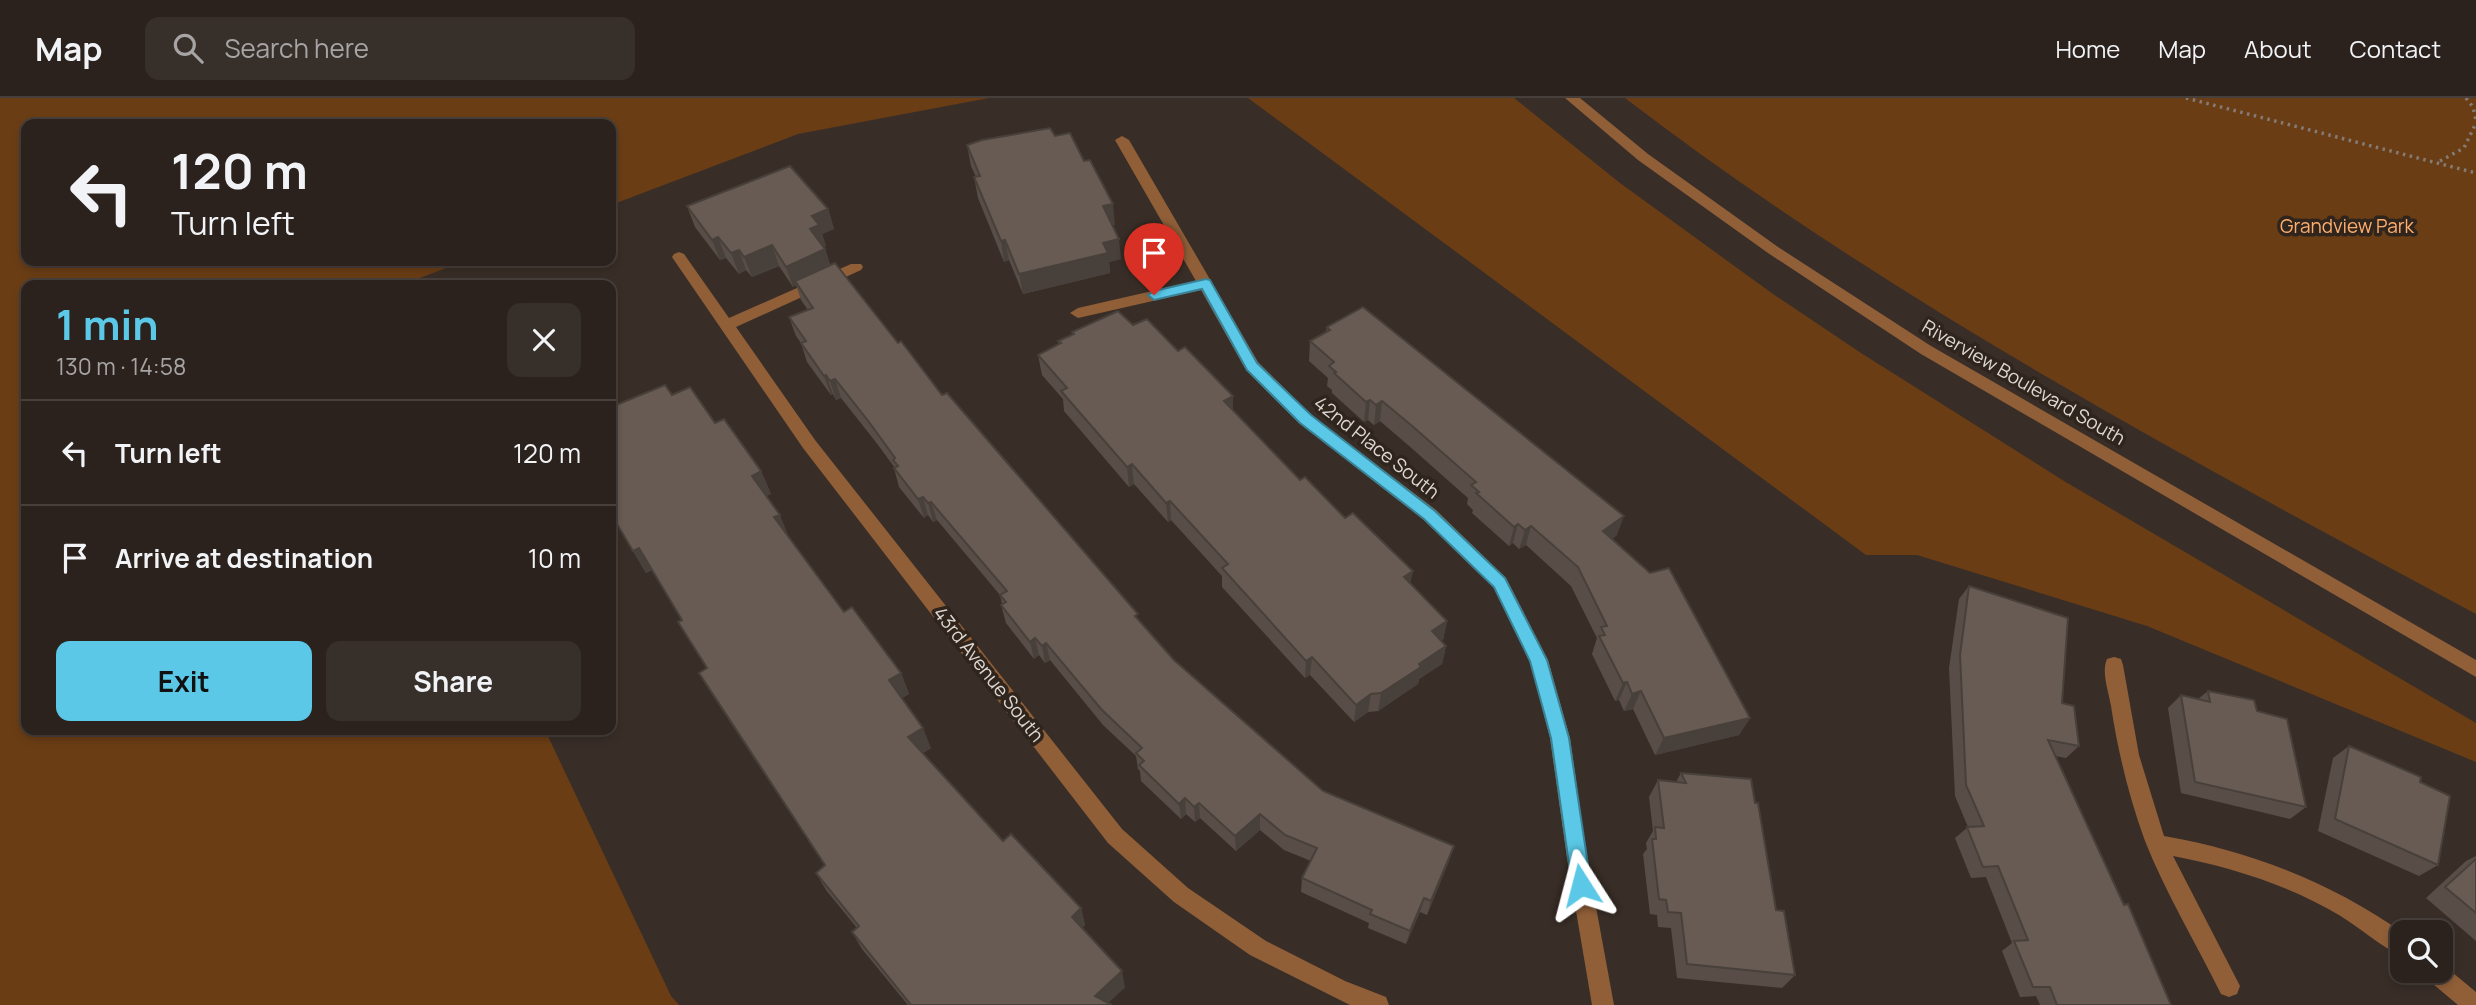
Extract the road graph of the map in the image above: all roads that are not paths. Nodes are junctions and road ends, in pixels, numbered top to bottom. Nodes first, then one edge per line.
1 (1572, 98) edge
2 (1122, 140) dead end
3 (679, 257) dead end
4 (856, 267) dead end
5 (1206, 284) junction
6 (1078, 313) dead end
7 (727, 325) junction
8 (2114, 665) dead end
9 (2476, 669) edge
10 (2157, 844) junction
11 (2390, 937) edge
12 (2449, 983) edge
13 (2229, 986) dead end
14 (1378, 1005) edge
15 (1602, 1005) edge
16 (2475, 1005) edge

1 - 9 street, Riverview Boulevard South
2 - 5 street, 42nd Place South
3 - 7 street, 43rd Avenue South
4 - 7 street
5 - 6 street
5 - 15 street, 42nd Place South
7 - 14 street, 43rd Avenue South
8 - 10 street
10 - 11 street
10 - 13 street
12 - 16 street

